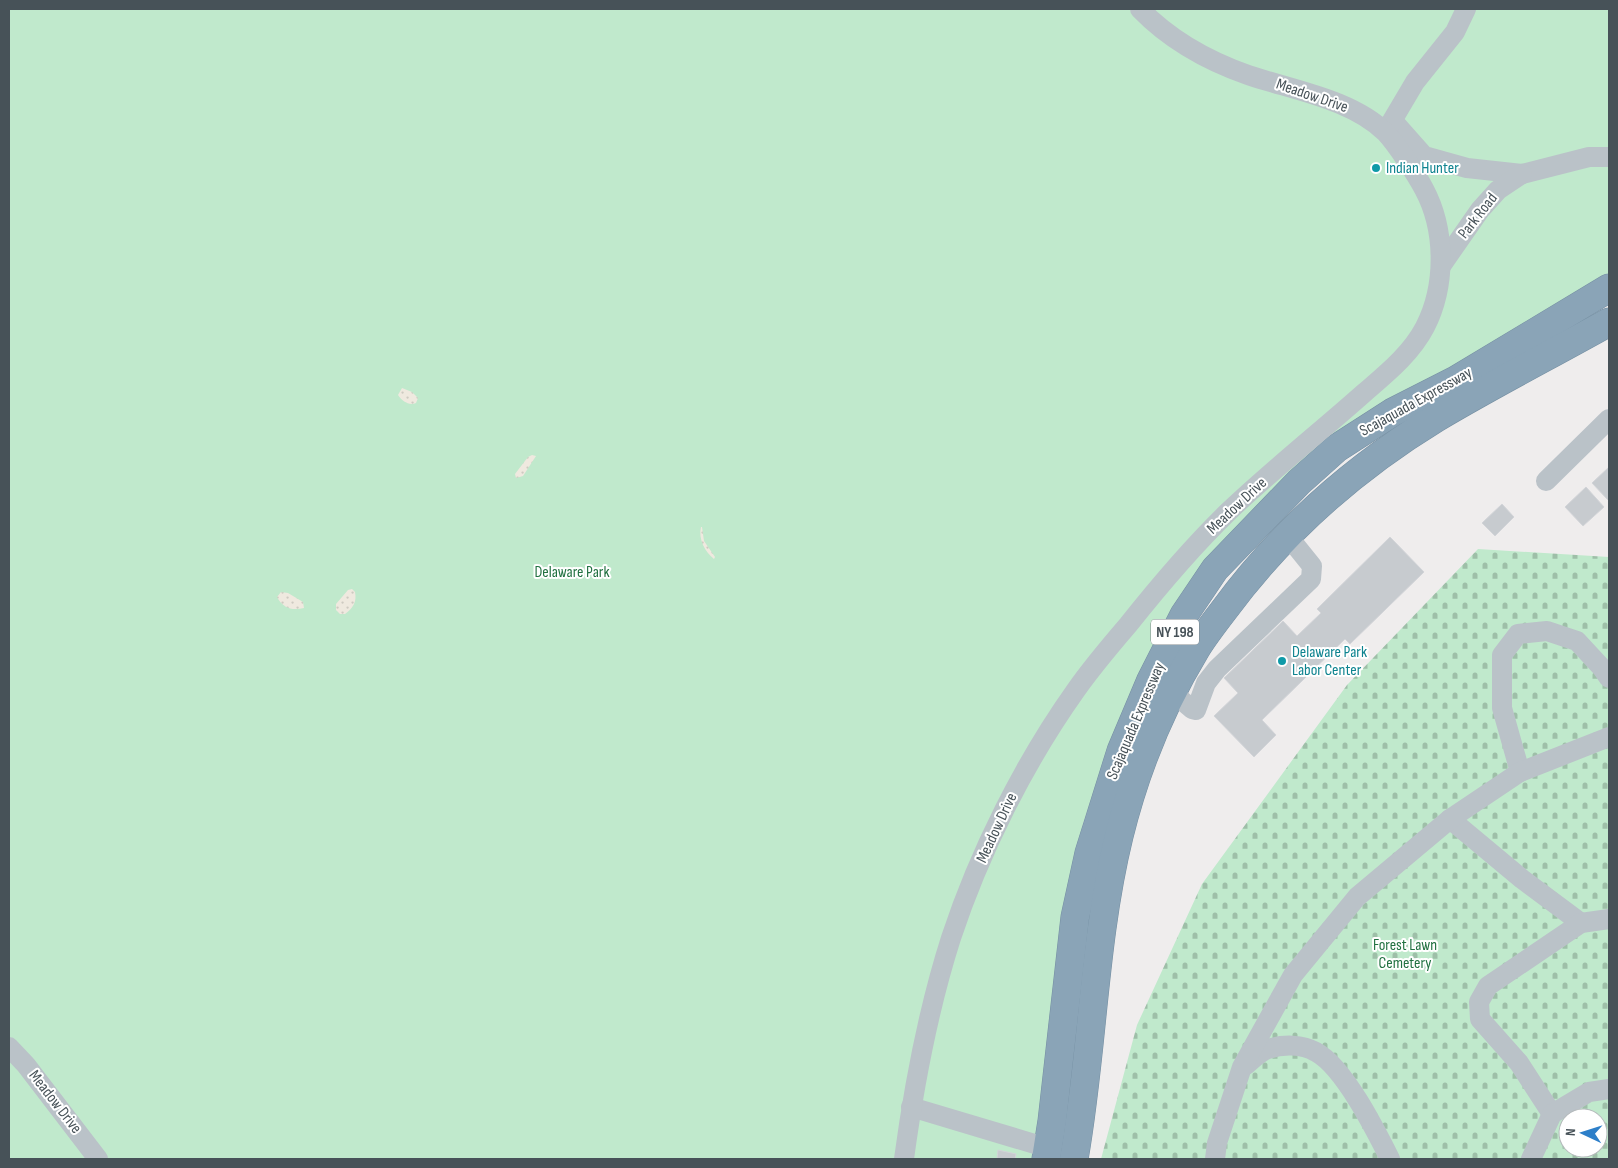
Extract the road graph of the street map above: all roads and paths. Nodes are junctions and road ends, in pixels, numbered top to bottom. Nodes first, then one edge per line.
1 (1140, 9) edge
2 (1466, 9) edge
3 (1389, 127) junction
4 (1609, 157) edge
5 (1522, 174) junction
6 (1441, 266) junction
7 (1609, 288) edge
8 (1609, 322) edge
9 (1609, 420) edge
10 (1546, 480) dead end
11 (1287, 535) junction
12 (1609, 678) edge
13 (1172, 692) junction
14 (1609, 737) edge
15 (1520, 772) junction
16 (1450, 819) junction
17 (1609, 919) edge
18 (1581, 923) junction
19 (9, 1047) edge
20 (1242, 1067) junction
21 (1609, 1089) edge
22 (911, 1107) junction
23 (1552, 1114) junction
24 (1047, 1153) edge
25 (98, 1159) edge
26 (904, 1159) edge
27 (1074, 1159) edge
28 (1215, 1159) edge
29 (1390, 1159) edge
30 (1531, 1159) edge

1 - 3 street, Meadow Drive
2 - 3 street
3 - 5 street, Park Road
3 - 6 street, Meadow Drive
4 - 5 street, Park Road
5 - 6 street, Park Road
6 - 22 street, Meadow Drive
7 - 24 highway, Scajaquada Expressway / NY 198
8 - 11 highway, Scajaquada Expressway / NY 198
9 - 10 street
11 - 13 highway, Scajaquada Expressway / NY 198
11 - 13 street
12 - 15 street
13 - 27 highway, Scajaquada Expressway / NY 198
14 - 15 street
15 - 16 street
16 - 18 street
16 - 20 street
17 - 18 street
18 - 23 street
19 - 25 street, Meadow Drive
20 - 28 street
20 - 29 street
21 - 23 street
22 - 24 street
22 - 26 street, Meadow Drive
23 - 30 street

